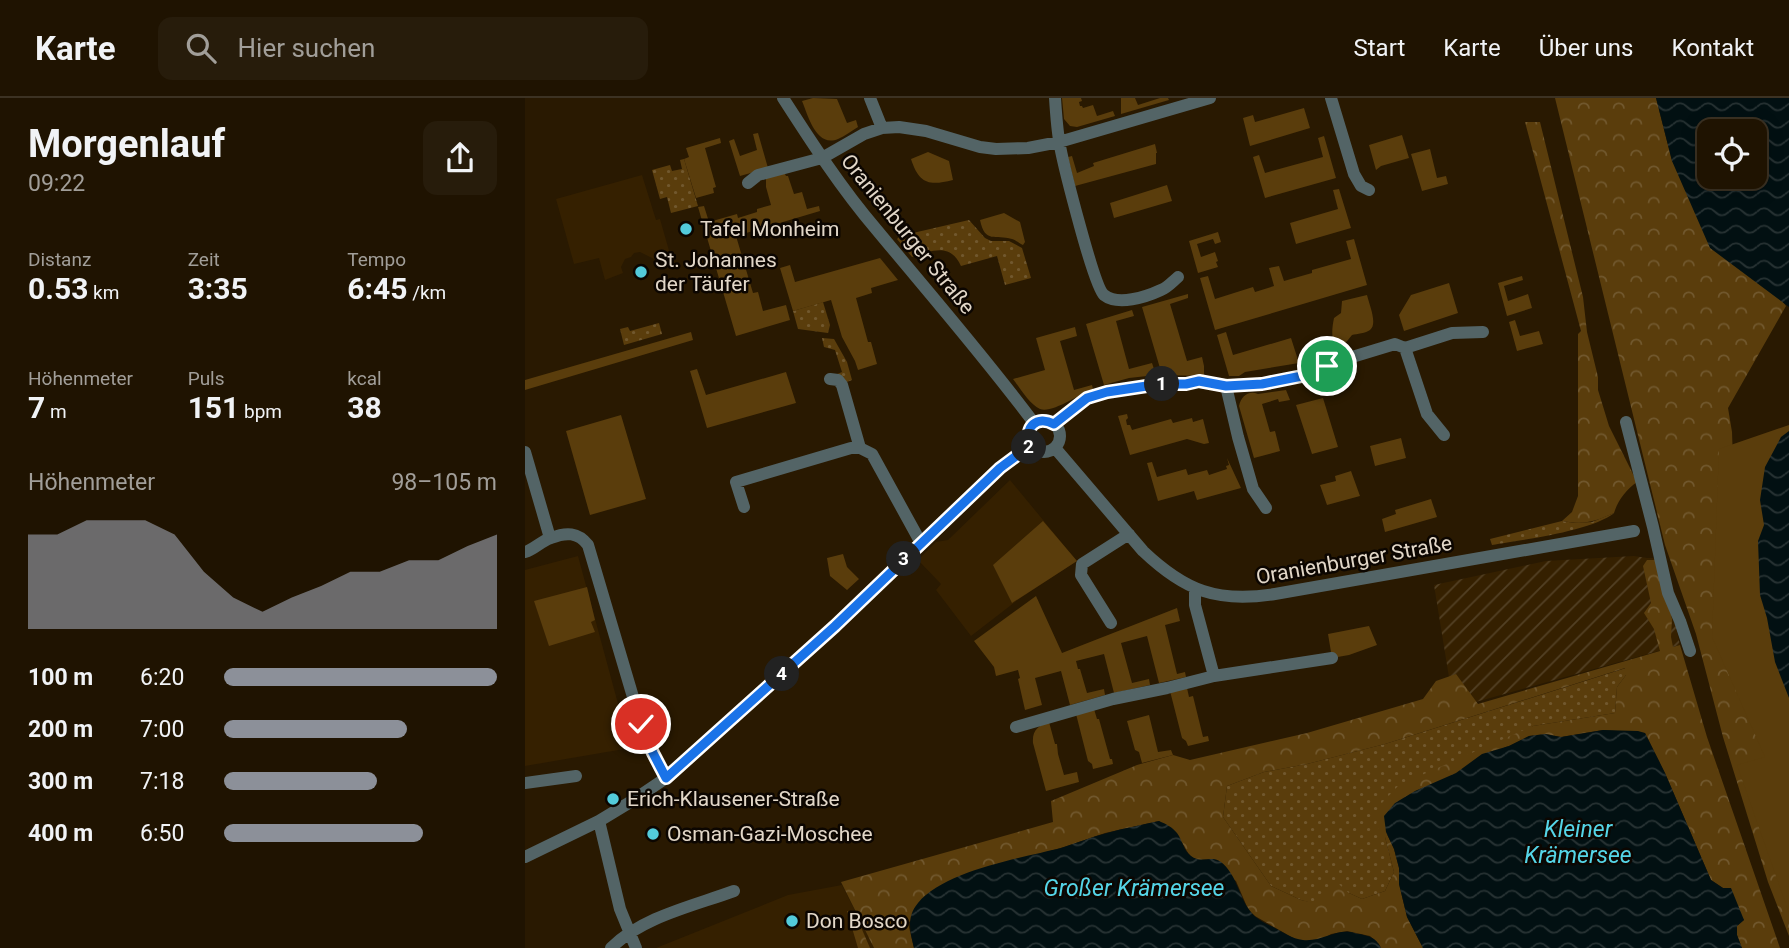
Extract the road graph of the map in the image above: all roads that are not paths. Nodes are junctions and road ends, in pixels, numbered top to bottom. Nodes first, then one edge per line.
1 (783, 98) edge
2 (870, 98) edge
3 (1055, 98) edge
4 (1210, 98) edge
5 (1331, 98) edge
6 (882, 128) junction
7 (1059, 142) junction
8 (821, 158) junction
9 (748, 183) dead end
10 (1369, 190) dead end
11 (1178, 277) dead end
12 (1483, 332) dead end
13 (1405, 348) junction
14 (830, 379) dead end
15 (1226, 386) junction
16 (1626, 422) dead end
17 (1034, 423) junction
18 (1054, 424) junction
19 (1444, 435) dead end
20 (1031, 445) junction
21 (860, 448) junction
22 (1055, 448) junction
23 (525, 452) edge
24 (744, 507) dead end
25 (1266, 508) dead end
26 (1634, 531) dead end
27 (1129, 534) junction
28 (550, 538) junction
29 (921, 543) junction
30 (525, 552) edge
31 (1195, 588) junction
32 (1111, 623) dead end
33 (1690, 651) dead end
34 (1332, 658) dead end
35 (1214, 676) junction
36 (1016, 727) dead end
37 (576, 776) dead end
38 (666, 778) junction
39 (525, 783) edge
40 (599, 821) junction
41 (525, 857) edge
42 (734, 891) dead end
43 (630, 932) junction
44 (611, 948) edge
45 (636, 948) edge

1 - 8 street, Oranienburger Straße
2 - 6 street
3 - 7 street
4 - 7 street
5 - 10 street
6 - 7 street
6 - 8 street
7 - 11 street
8 - 9 street
8 - 17 street, Oranienburger Straße
12 - 13 street
13 - 15 street
13 - 19 street
14 - 21 street
15 - 18 street
15 - 25 street
16 - 33 street
17 - 18 street
17 - 20 street
18 - 22 street
20 - 22 street
20 - 29 street
21 - 24 street
21 - 29 street
22 - 27 street, Oranienburger Straße
23 - 28 street
26 - 31 street, Oranienburger Straße
27 - 31 street, Oranienburger Straße
27 - 32 street
28 - 30 street
28 - 38 street
29 - 38 street
31 - 35 street
34 - 35 street
35 - 36 street
37 - 39 street
38 - 40 street
40 - 41 street
40 - 43 street
42 - 43 street
43 - 44 street
43 - 45 street

